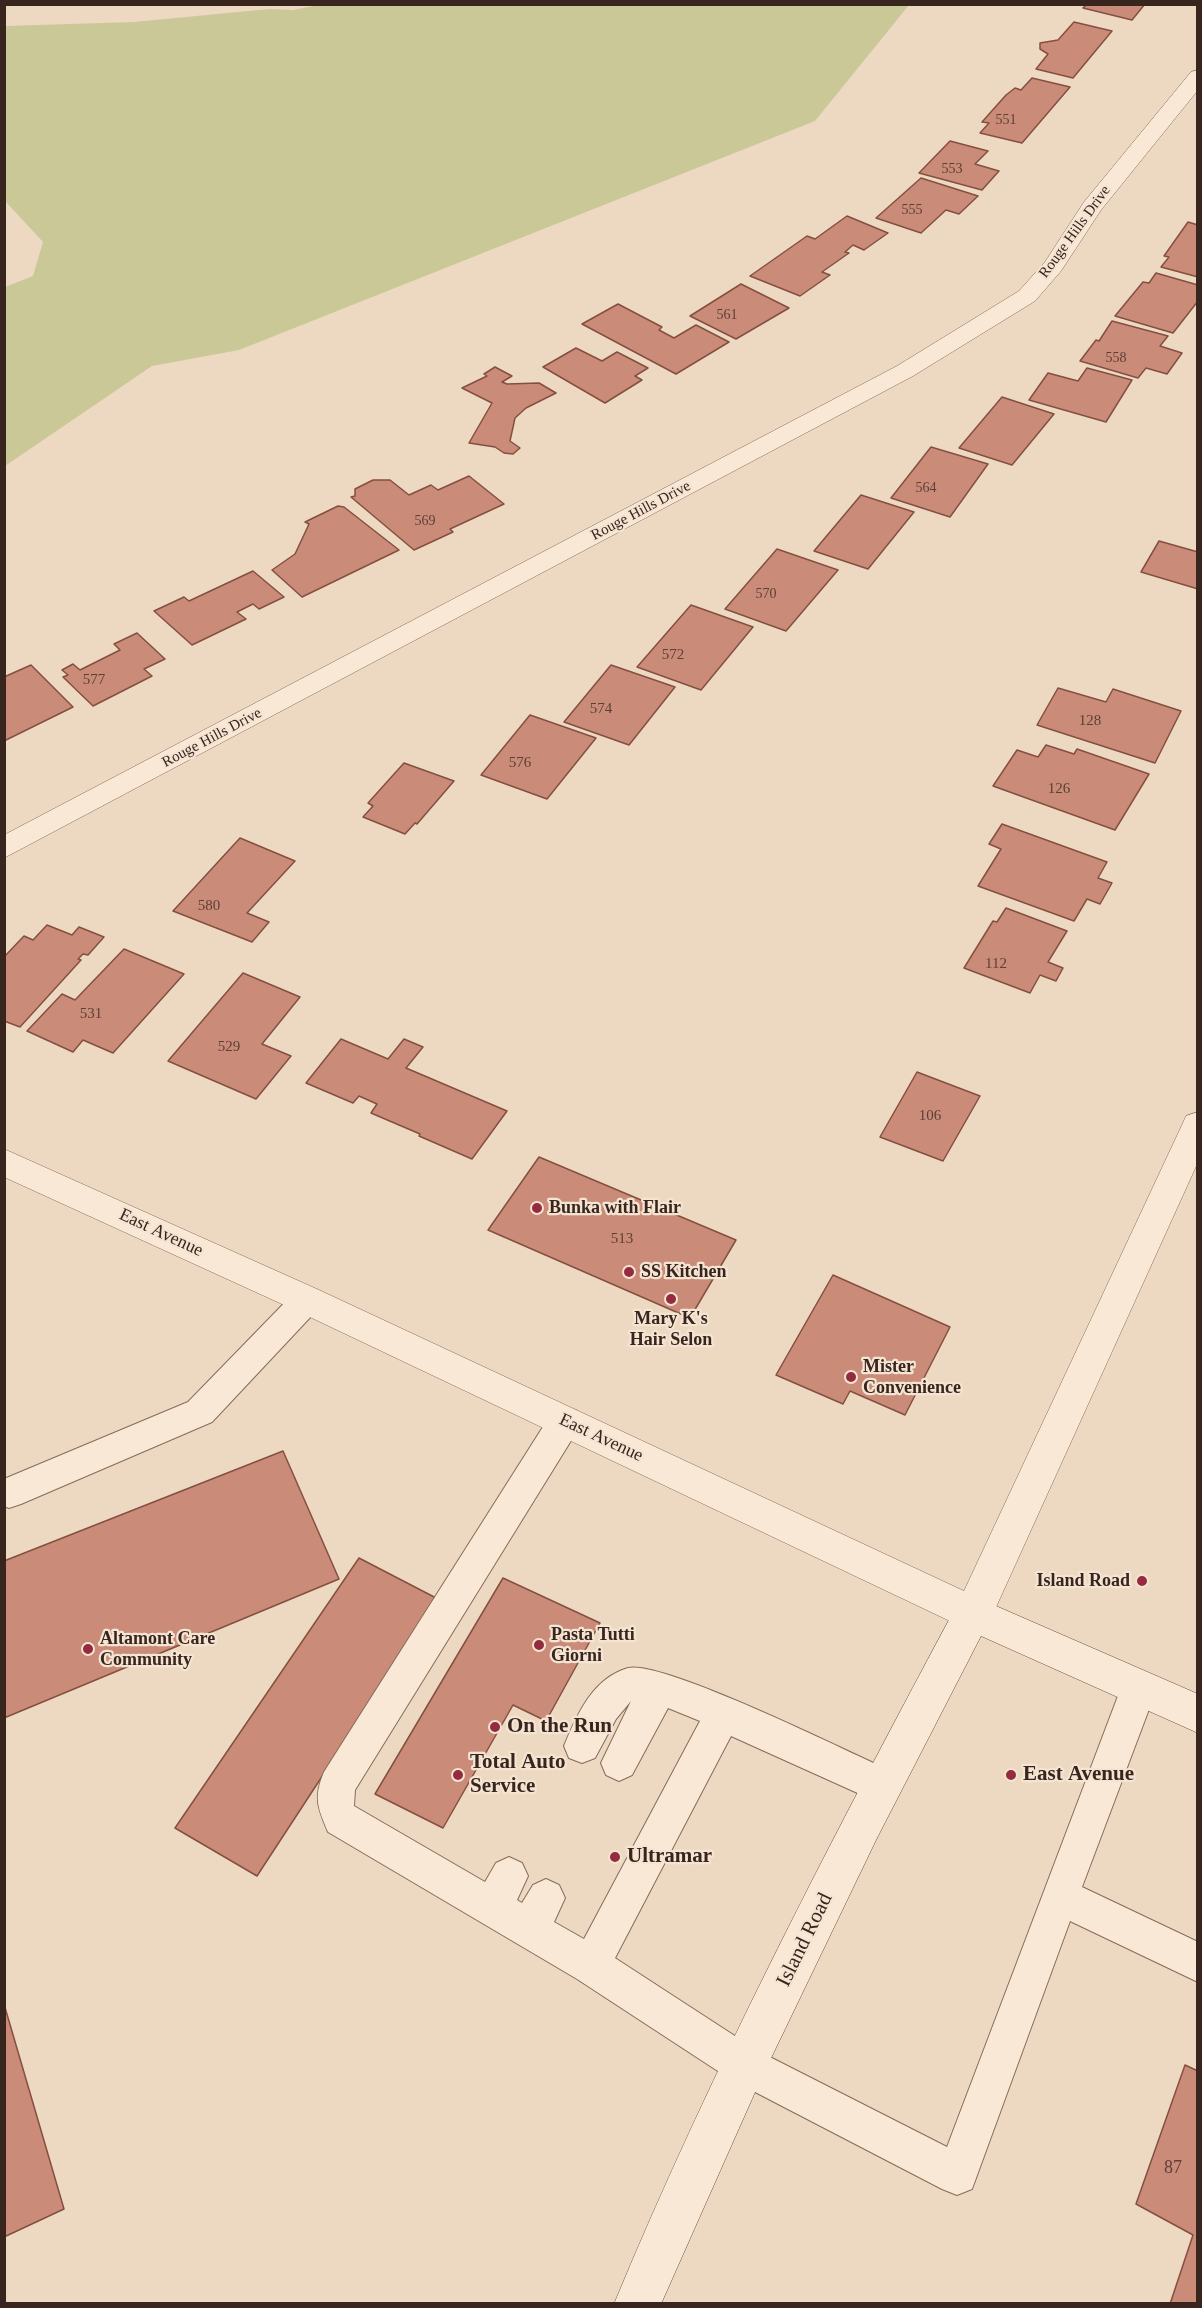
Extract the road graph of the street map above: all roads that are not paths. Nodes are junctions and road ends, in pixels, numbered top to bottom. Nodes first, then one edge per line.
1 (1197, 76) edge
2 (4, 848) edge
3 (1197, 1125) edge
4 (4, 1162) edge
5 (307, 1299) junction
6 (565, 1421) junction
7 (9, 1493) dead end
8 (973, 1614) junction
9 (660, 1688) junction
10 (1139, 1688) junction
11 (723, 1714) junction
12 (1197, 1714) edge
13 (582, 1746) dead end
14 (619, 1763) dead end
15 (882, 1786) junction
16 (1060, 1896) junction
17 (1197, 1963) edge
18 (591, 1965) junction
19 (744, 2065) junction
20 (638, 2304) edge

1 - 2 street, Rouge Hills Drive
3 - 8 street, Island Road
4 - 5 street, East Avenue
5 - 6 street, East Avenue
5 - 7 lane
6 - 8 street, East Avenue
6 - 18 lane
8 - 10 street, East Avenue
8 - 15 street, Island Road
9 - 11 lane
9 - 13 lane
9 - 14 lane
10 - 12 street, East Avenue
10 - 16 lane
11 - 15 lane
11 - 18 lane
15 - 19 street, Island Road
16 - 17 lane
16 - 19 lane
18 - 19 lane
19 - 20 street, Island Road

